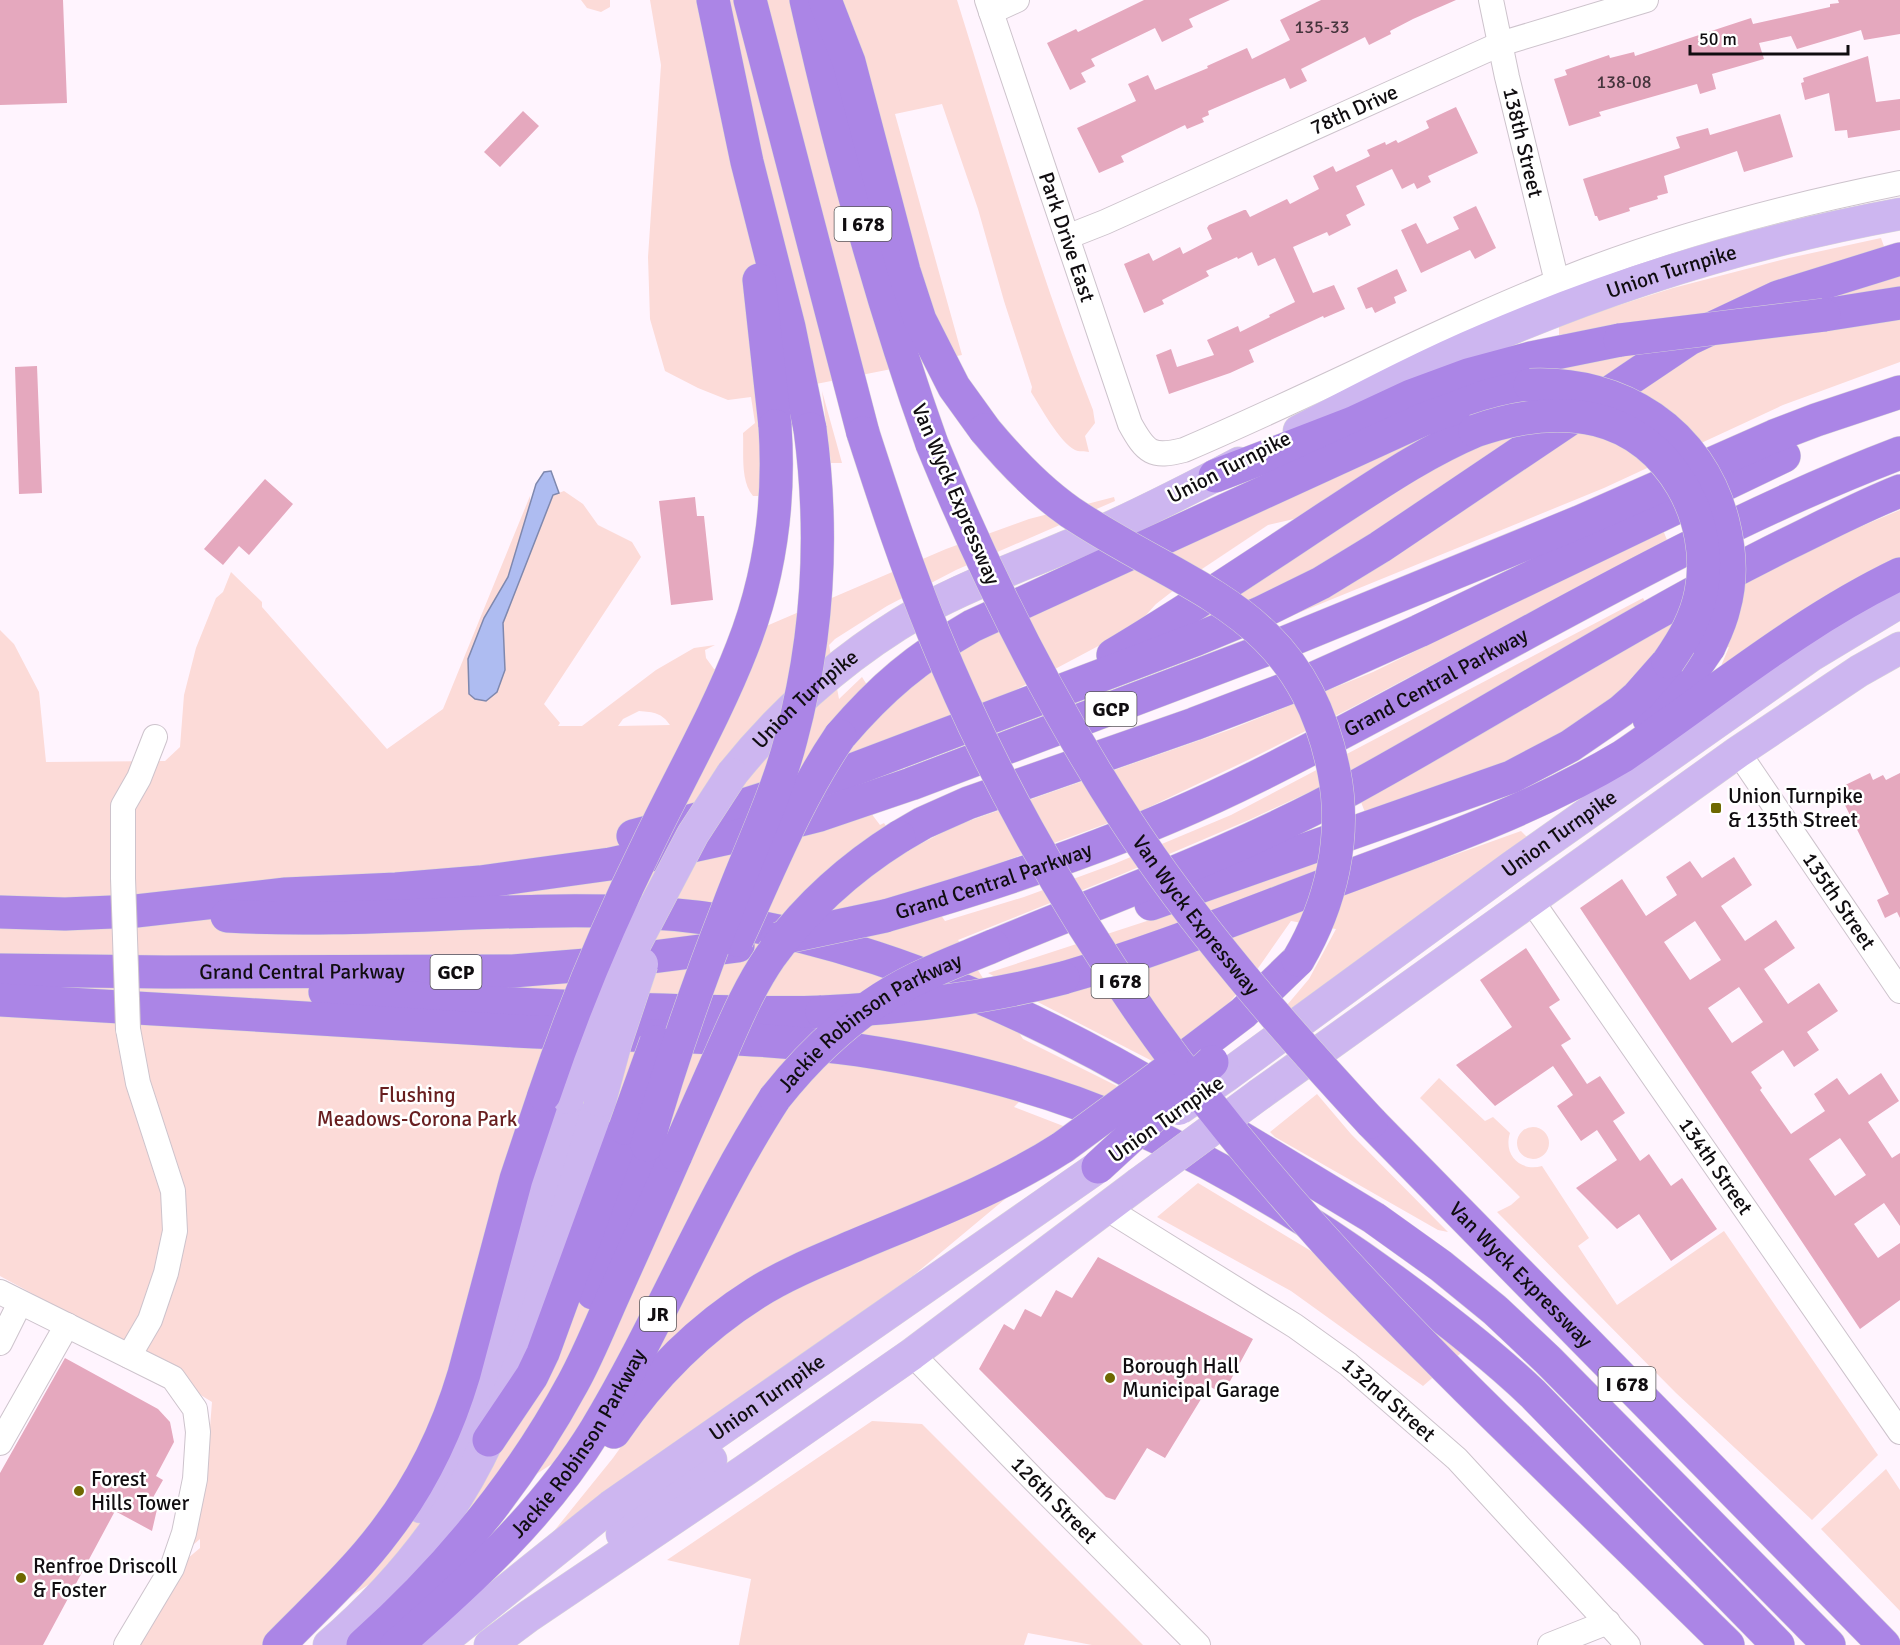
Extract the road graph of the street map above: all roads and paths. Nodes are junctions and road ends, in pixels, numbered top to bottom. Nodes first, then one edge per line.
1 (713, 0) edge
2 (750, 0) edge
3 (806, 0) edge
4 (825, 0) edge
5 (1017, 0) edge
6 (1491, 0) edge
7 (1646, 0) edge
8 (989, 6) edge
9 (1500, 44) junction
10 (747, 162) junction
11 (1900, 183) edge
12 (1900, 214) edge
13 (1066, 237) junction
14 (1900, 259) edge
15 (1557, 282) junction
16 (1900, 303) edge
17 (1900, 392) edge
18 (1900, 402) edge
19 (1900, 453) edge
20 (1170, 454) joint
21 (1215, 476) junction
22 (1900, 491) edge
23 (1900, 574) edge
24 (1900, 602) edge
25 (1900, 608) edge
26 (1866, 621) junction
27 (1900, 648) edge
28 (1012, 710) junction
29 (155, 737) dead end
30 (1738, 752) junction
31 (1543, 797) junction
32 (667, 886) junction
33 (286, 894) junction
34 (1531, 900) junction
35 (136, 911) junction
36 (0, 912) edge
37 (993, 946) junction
38 (1298, 960) junction
39 (0, 970) edge
40 (165, 972) junction
41 (1900, 991) edge
42 (0, 1000) edge
43 (1219, 1069) junction
44 (556, 1096) junction
45 (649, 1143) junction
46 (1098, 1167) joint
47 (1107, 1208) junction
48 (10, 1297) edge
49 (67, 1325) junction
50 (0, 1343) edge
51 (842, 1346) junction
52 (912, 1354) junction
53 (129, 1356) junction
54 (1900, 1431) edge
55 (489, 1440) junction
56 (0, 1443) edge
57 (528, 1521) junction
58 (529, 1616) junction
59 (1608, 1622) junction
60 (126, 1645) edge
61 (279, 1645) edge
62 (288, 1645) edge
63 (329, 1645) edge
64 (363, 1645) edge
65 (397, 1645) edge
66 (438, 1645) edge
67 (490, 1645) edge
68 (1198, 1645) edge
69 (1550, 1645) edge
70 (1628, 1645) edge
71 (1728, 1645) edge
72 (1778, 1645) edge
73 (1829, 1645) edge
74 (1884, 1645) edge

1 - 10 highway
2 - 71 highway, I 678, bridge
3 - 74 highway, Van Wyck Expressway / I 678, bridge
4 - 38 highway, bridge
5 - 8 street
6 - 9 street, 138th Street
7 - 9 street, 78th Drive
8 - 13 street, Park Drive East
9 - 13 street, 78th Drive
9 - 15 street, 138th Street
10 - 44 highway, bridge
10 - 45 highway, bridge
11 - 15 street, Union Turnpike
12 - 21 main road, Union Turnpike
13 - 20 street, Park Drive East
14 - 28 highway
15 - 20 street, Union Turnpike
16 - 21 highway, bridge
17 - 33 highway, GCP
18 - 45 highway, bridge
19 - 40 highway, Grand Central Parkway / GCP, bridge
21 - 32 main road, Union Turnpike, bridge
22 - 37 highway
23 - 31 highway
24 - 26 main road, Union Turnpike
25 - 26 main road
26 - 43 main road, Union Turnpike
27 - 30 main road, Union Turnpike
28 - 33 highway
28 - 37 highway, bridge
29 - 53 street, bridge
30 - 34 main road, Union Turnpike
30 - 41 street, 135th Street
31 - 40 highway, bridge
31 - 45 highway, bridge
32 - 44 main road, Union Turnpike, bridge
32 - 55 main road, Union Turnpike, bridge
33 - 35 highway, GCP
34 - 47 main road, Union Turnpike, bridge
34 - 54 street, 134th Street
35 - 36 highway, GCP
35 - 73 highway
37 - 57 highway, Jackie Robinson Parkway / JR, bridge
38 - 43 highway
38 - 57 highway, bridge
39 - 40 highway, Grand Central Parkway / GCP
42 - 72 highway
43 - 46 highway, bridge
44 - 61 highway
44 - 62 main road, Union Turnpike
45 - 55 highway
45 - 64 highway, Jackie Robinson Parkway
46 - 51 main road, Union Turnpike
47 - 52 main road, Union Turnpike
47 - 59 street, 132nd Street
48 - 49 street
48 - 50 street
49 - 53 street
49 - 56 street
51 - 58 main road
51 - 66 main road, Union Turnpike
52 - 58 main road, Union Turnpike
52 - 68 street, 126th Street
53 - 60 street
55 - 63 main road, Union Turnpike
57 - 65 highway, Jackie Robinson Parkway / JR
58 - 67 main road, Union Turnpike
59 - 69 street
59 - 70 street, 132nd Street

